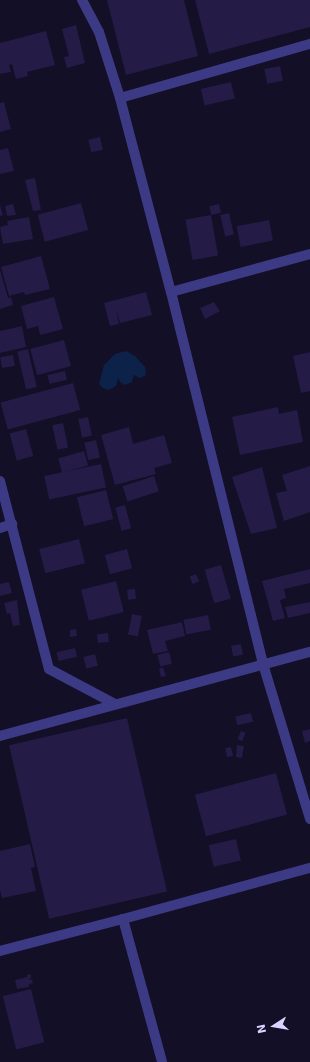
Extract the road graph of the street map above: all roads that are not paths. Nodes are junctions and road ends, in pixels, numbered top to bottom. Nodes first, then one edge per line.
1 (82, 0) edge
2 (310, 44) edge
3 (120, 98) junction
4 (310, 254) edge
5 (171, 292) junction
6 (0, 481) edge
7 (12, 524) junction
8 (0, 528) edge
9 (310, 652) edge
10 (263, 664) junction
11 (115, 704) junction
12 (0, 736) edge
13 (310, 819) edge
14 (310, 868) edge
15 (124, 919) junction
16 (0, 951) edge
17 (162, 1062) edge

1 - 3 street
2 - 3 street
3 - 5 street
4 - 5 street
5 - 10 street
6 - 7 street
7 - 8 street
7 - 11 street
9 - 10 street
10 - 11 street
10 - 13 street
11 - 12 street
14 - 15 street
15 - 16 street
15 - 17 street

